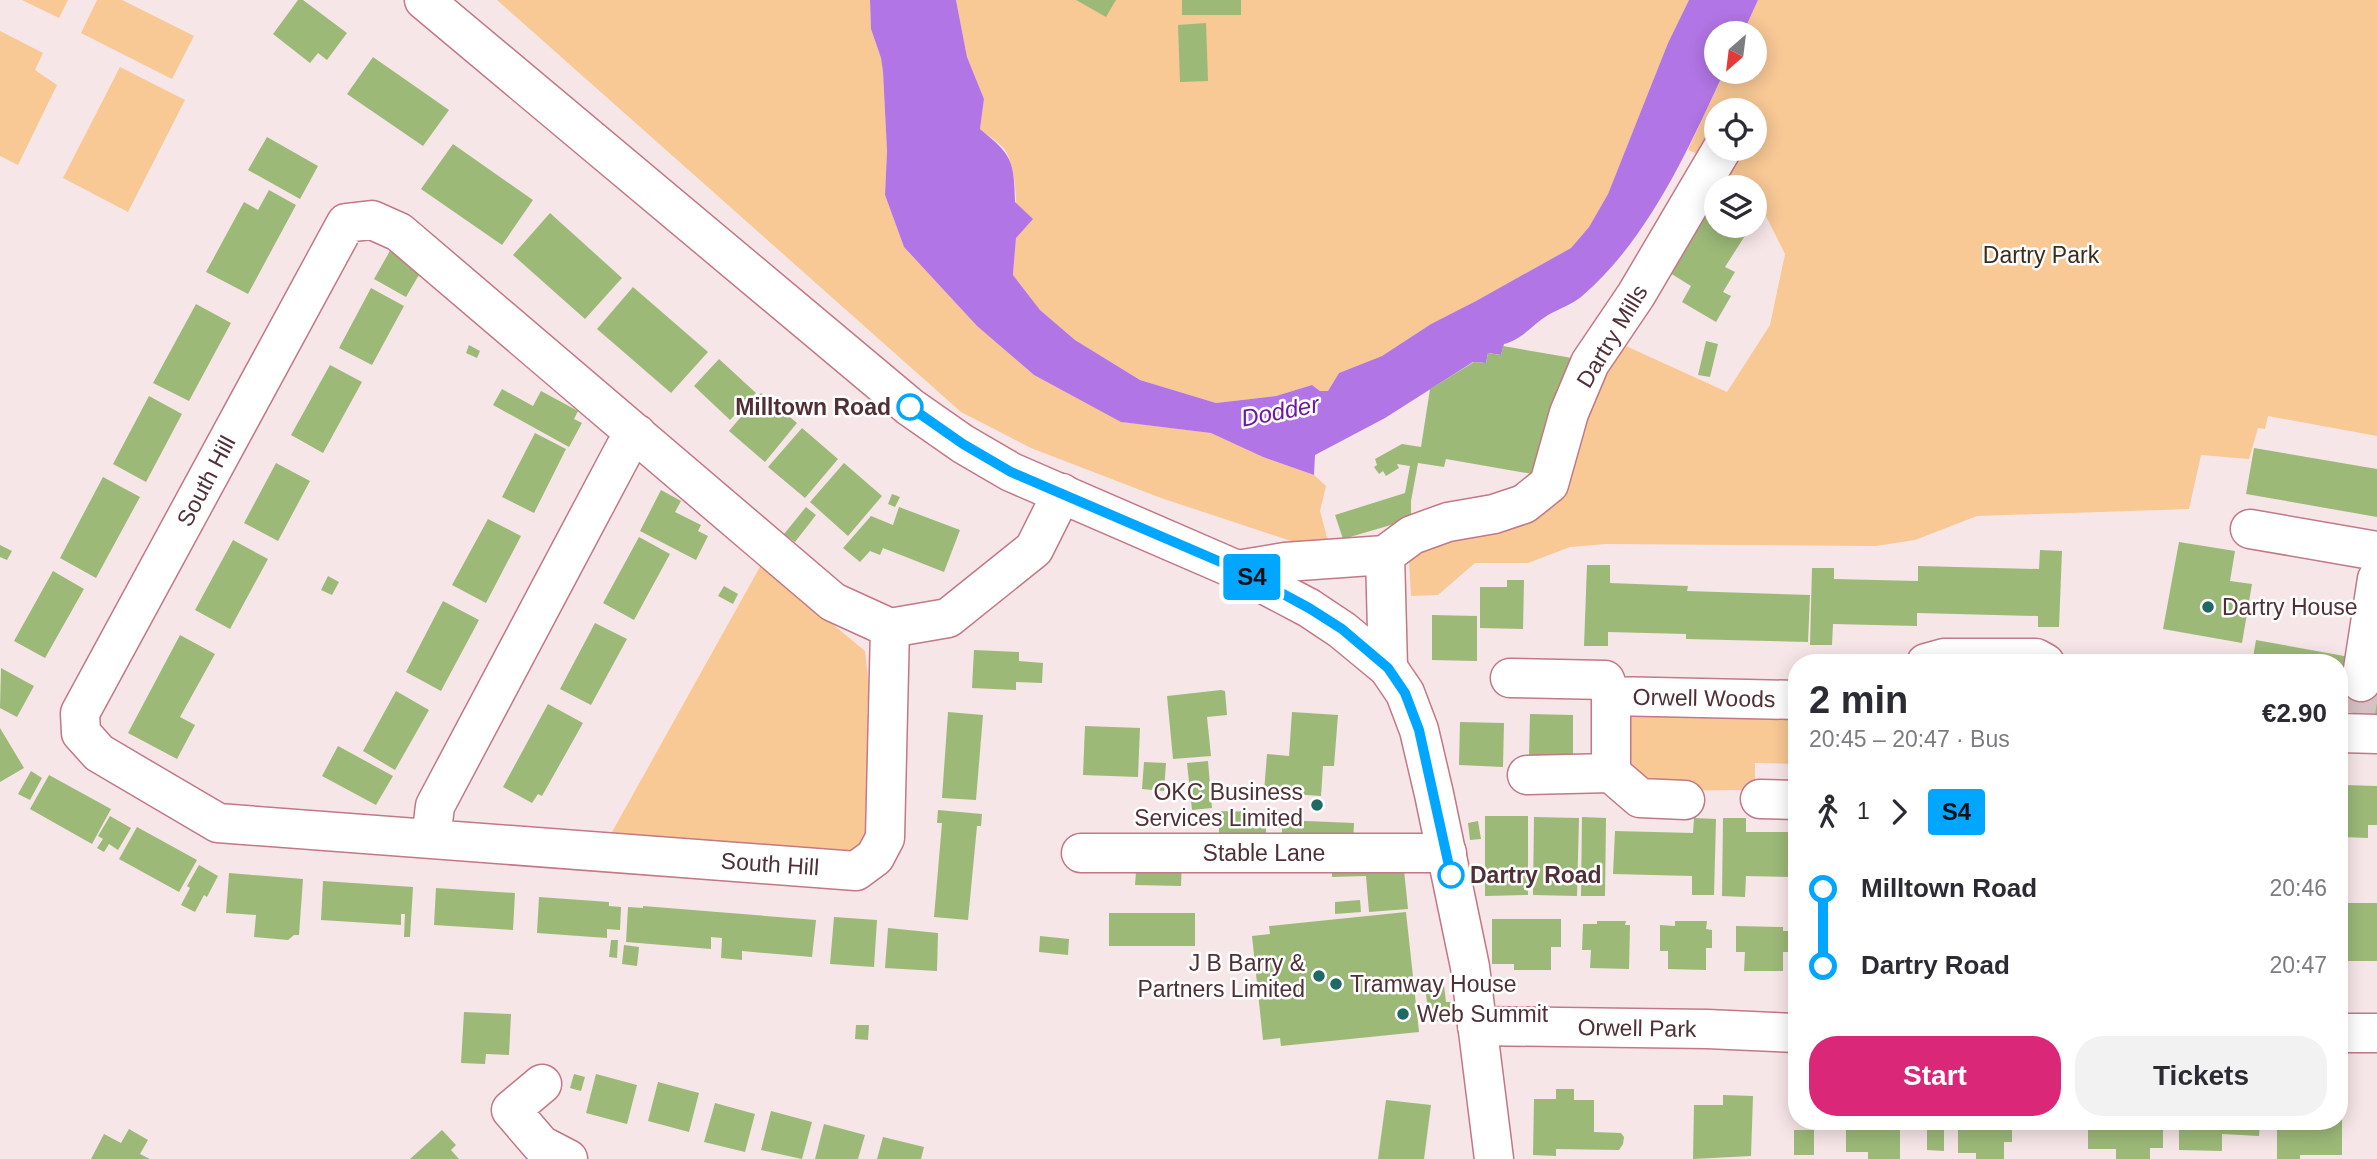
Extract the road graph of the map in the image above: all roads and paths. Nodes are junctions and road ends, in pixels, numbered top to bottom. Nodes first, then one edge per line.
1 (424, 0) edge
2 (1715, 161) edge
3 (636, 434) junction
4 (1062, 493) junction
5 (2250, 529) dead end
6 (2377, 551) edge
7 (1385, 555) junction
8 (1237, 569) junction
9 (2377, 579) edge
10 (890, 628) junction
11 (1388, 668) junction
12 (1510, 678) dead end
13 (1611, 696) junction
14 (1788, 700) edge
15 (2357, 719) tunnel mouth
16 (1611, 774) junction
17 (1527, 775) dead end
18 (1685, 800) dead end
19 (431, 839) junction
20 (1082, 853) dead end
21 (1447, 853) junction
22 (1477, 1026) junction
23 (1788, 1033) edge
24 (2348, 1033) edge
25 (2377, 1033) edge
26 (542, 1084) dead end
27 (568, 1159) edge
28 (1494, 1159) edge

1 - 4 street
2 - 7 street, Dartry Mills
3 - 10 street, South Hill
3 - 19 street
3 - 19 street, South Hill
4 - 8 street
4 - 10 street
5 - 6 street
7 - 8 street
7 - 11 street
8 - 11 street
9 - 15 street
10 - 19 street, South Hill
11 - 21 street
12 - 13 street, Orwell Woods
13 - 14 street, Orwell Woods
13 - 16 street, Orwell Woods
16 - 17 street
16 - 18 street
20 - 21 street, Stable Lane
21 - 22 street
22 - 23 street, Orwell Park
22 - 28 street
24 - 25 street
26 - 27 street

